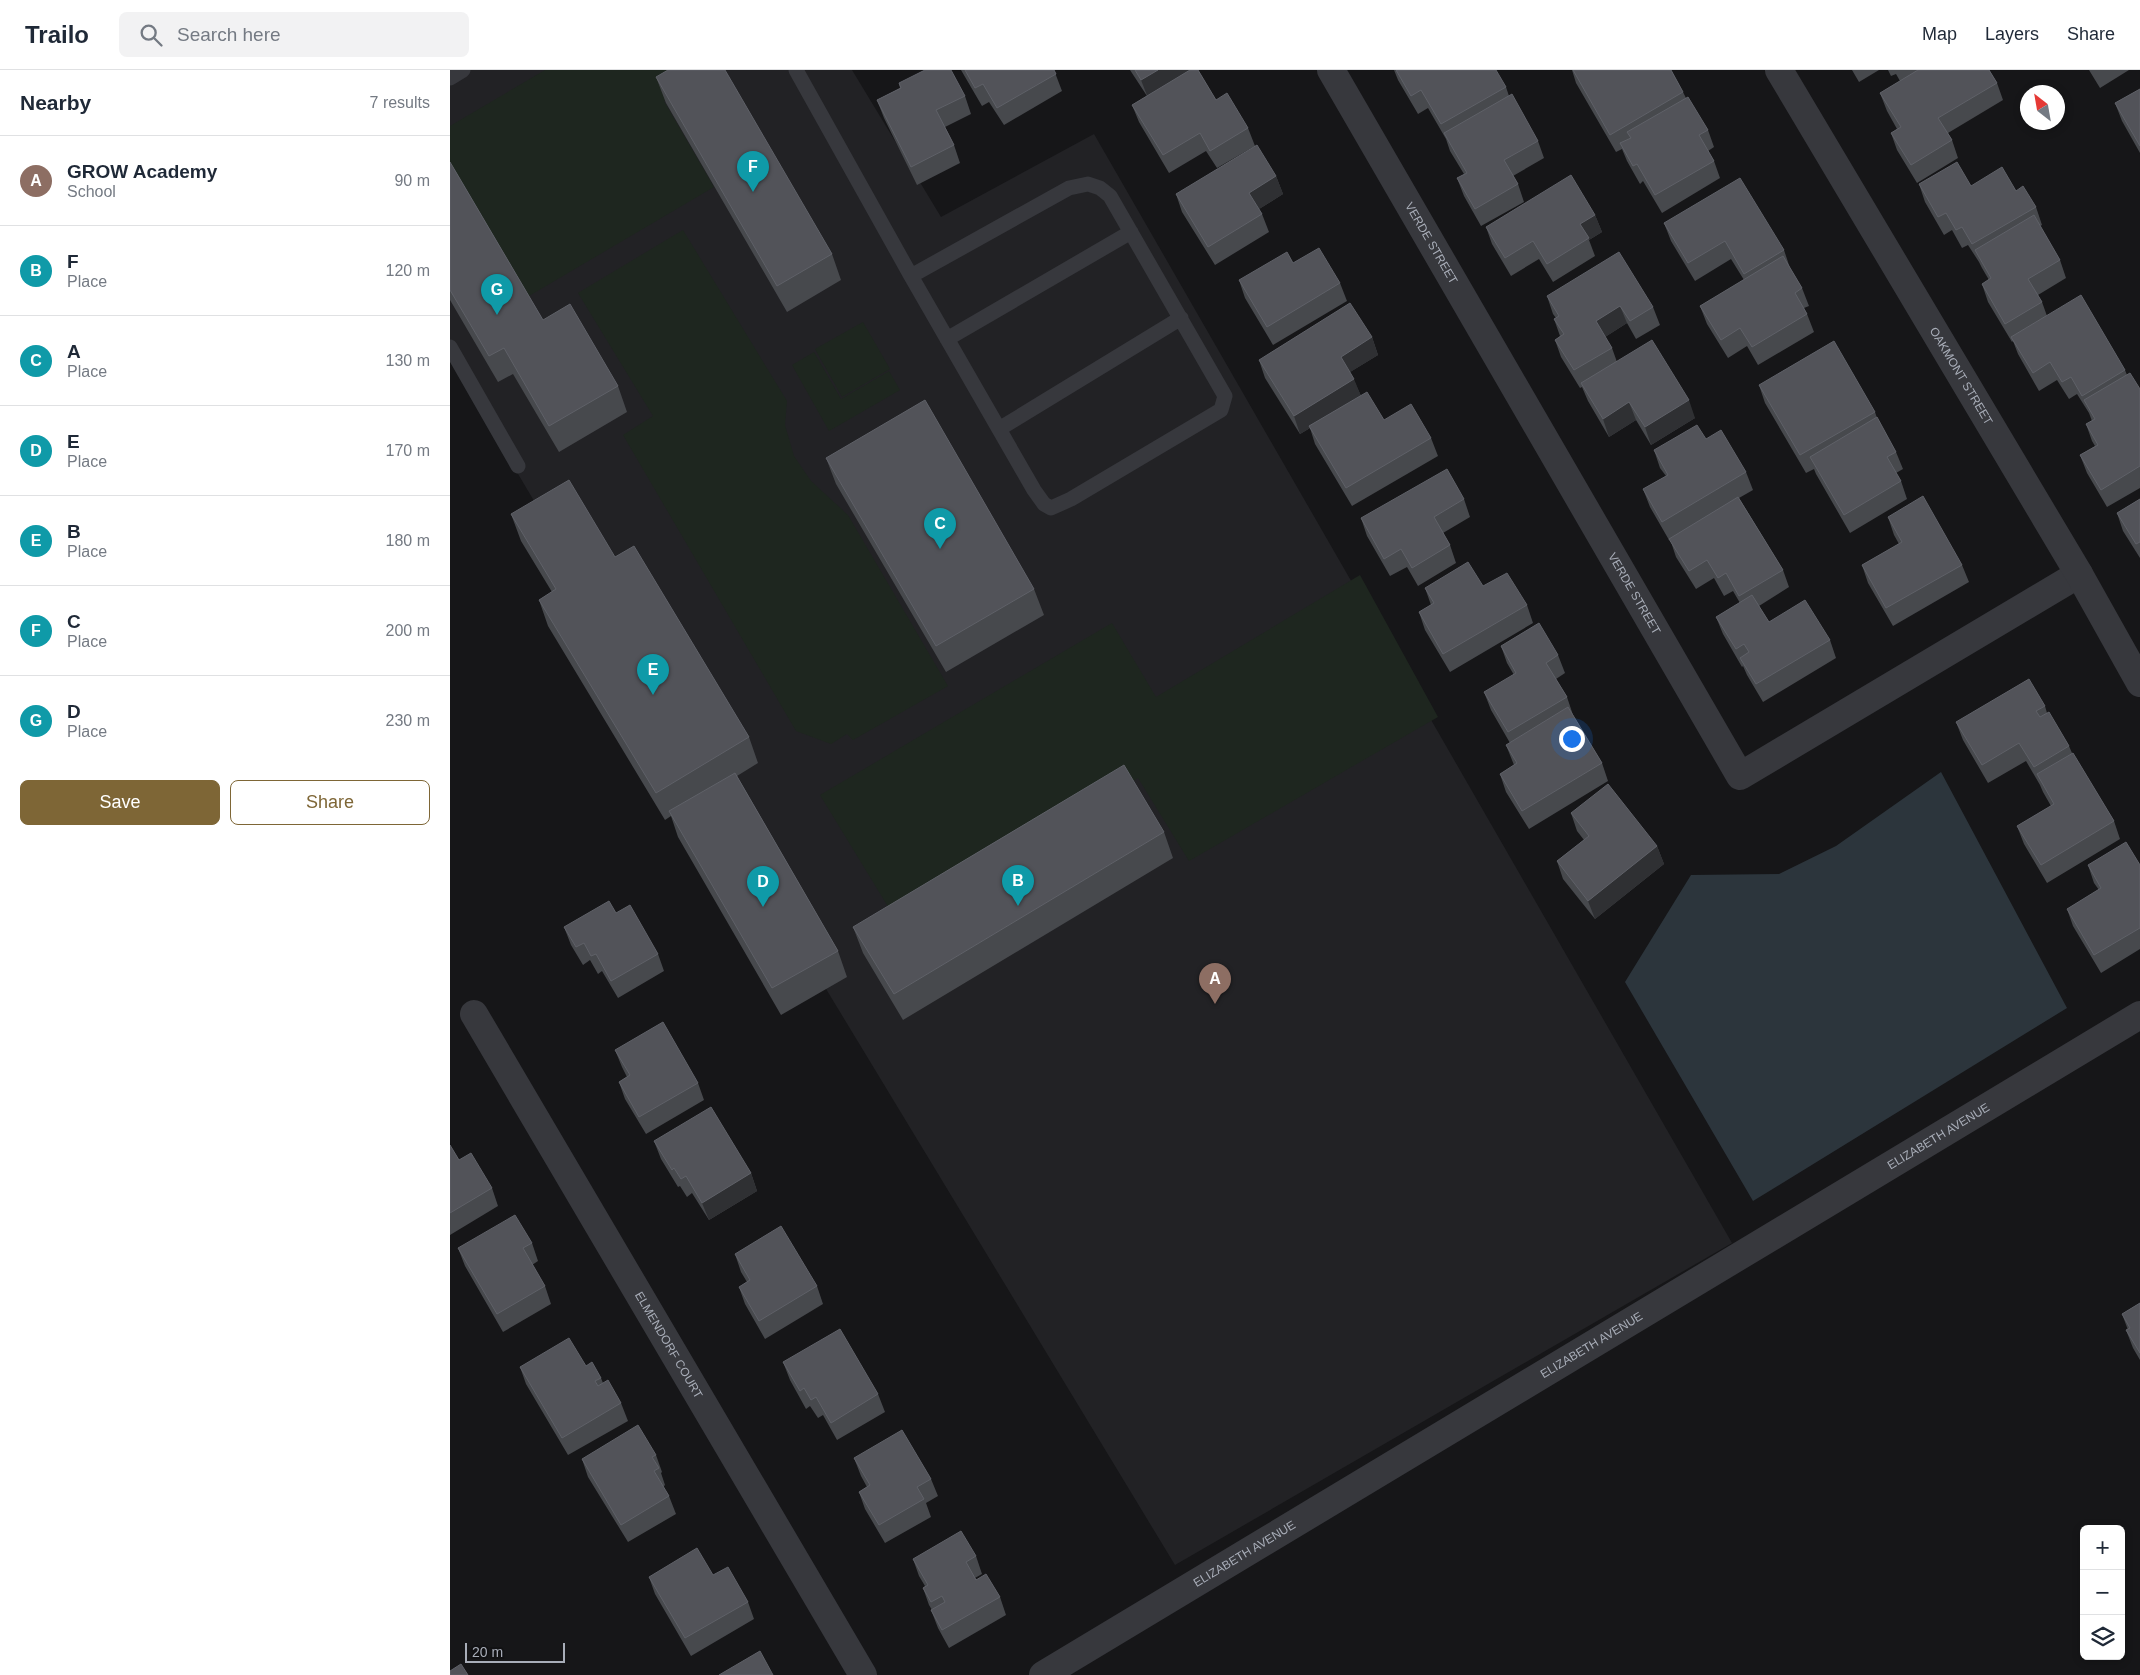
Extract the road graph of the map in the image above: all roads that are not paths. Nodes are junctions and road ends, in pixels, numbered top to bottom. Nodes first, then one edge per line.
1 (463, 70) edge
2 (796, 70) edge
3 (1331, 70) edge
4 (1779, 70) edge
5 (450, 78) edge
6 (1131, 232) junction
7 (911, 276) junction
8 (1181, 318) junction
9 (947, 339) junction
10 (450, 347) edge
11 (999, 429) junction
12 (518, 466) dead end
13 (2079, 574) junction
14 (2140, 684) edge
15 (474, 1014) dead end
16 (2140, 1014) edge
17 (863, 1675) edge
18 (1042, 1675) edge

1 - 5 lane
2 - 7 lane
3 - 13 street, VERDE STREET
4 - 13 street, OAKMONT STREET
6 - 7 lane
6 - 8 lane
6 - 9 lane
7 - 9 lane
8 - 11 lane
8 - 11 lane
9 - 11 lane
10 - 12 lane
13 - 14 street, OAKMONT STREET
15 - 17 street, ELMENDORF COURT
16 - 18 street, ELIZABETH AVENUE

